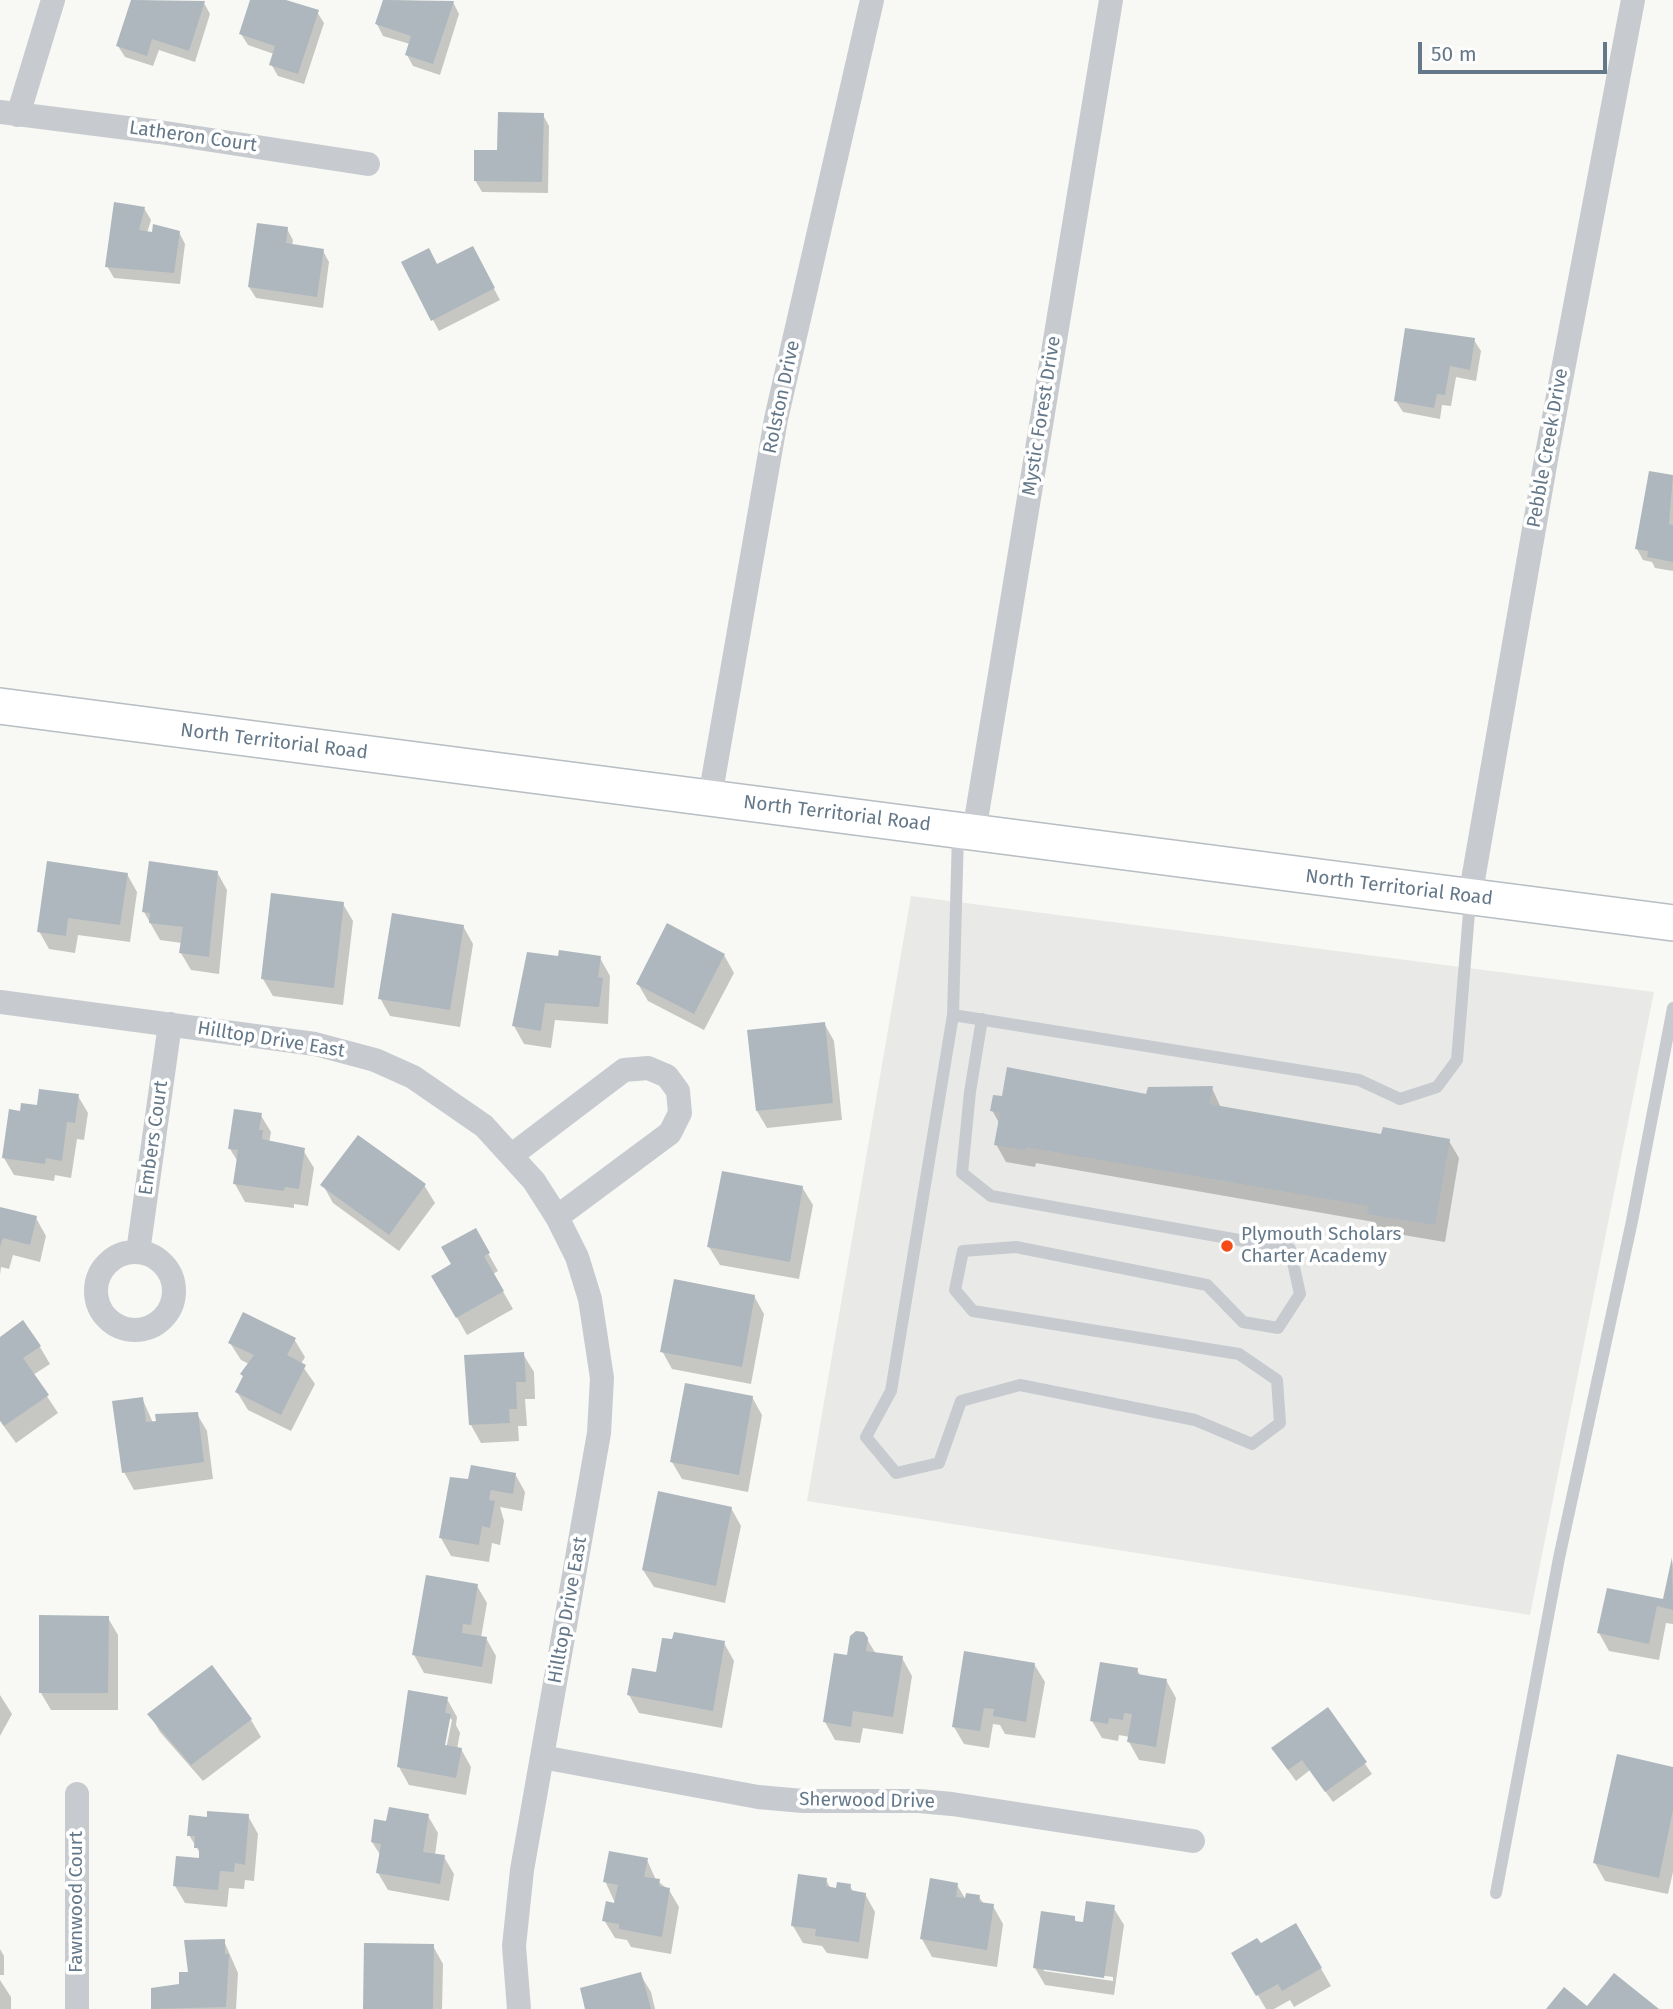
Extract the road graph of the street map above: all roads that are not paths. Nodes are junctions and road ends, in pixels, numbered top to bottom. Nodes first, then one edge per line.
1 (53, 0) edge
2 (872, 0) edge
3 (1111, 0) edge
4 (1633, 0) edge
5 (9, 113) edge
6 (368, 164) dead end
7 (0, 706) edge
8 (710, 797) junction
9 (966, 831) junction
10 (1470, 897) junction
11 (1673, 923) edge
12 (0, 1002) edge
13 (1673, 1008) edge
14 (953, 1015) junction
15 (982, 1019) junction
16 (170, 1024) junction
17 (513, 1154) junction
18 (558, 1217) junction
19 (138, 1252) dead end
20 (542, 1757) junction
21 (77, 1794) dead end
22 (1193, 1841) dead end
23 (1496, 1893) dead end
24 (77, 2009) edge
25 (519, 2009) edge

1 - 5 street
2 - 8 street, Rolston Drive
3 - 9 street, Mystic Forest Drive
4 - 10 street, Pebble Creek Drive
5 - 6 street, Latheron Court
7 - 8 main road, North Territorial Road
8 - 9 main road, North Territorial Road
9 - 10 main road, North Territorial Road
9 - 14 lane
10 - 11 main road, North Territorial Road
10 - 15 lane
12 - 16 street, Hilltop Drive East
13 - 23 lane
14 - 15 lane
14 - 15 lane
16 - 17 street, Hilltop Drive East
16 - 19 street, Embers Court
17 - 18 street, Hilltop Drive East
17 - 18 street
18 - 20 street, Hilltop Drive East
20 - 22 street, Sherwood Drive
20 - 25 street, Hilltop Drive East
21 - 24 street, Fawnwood Court

